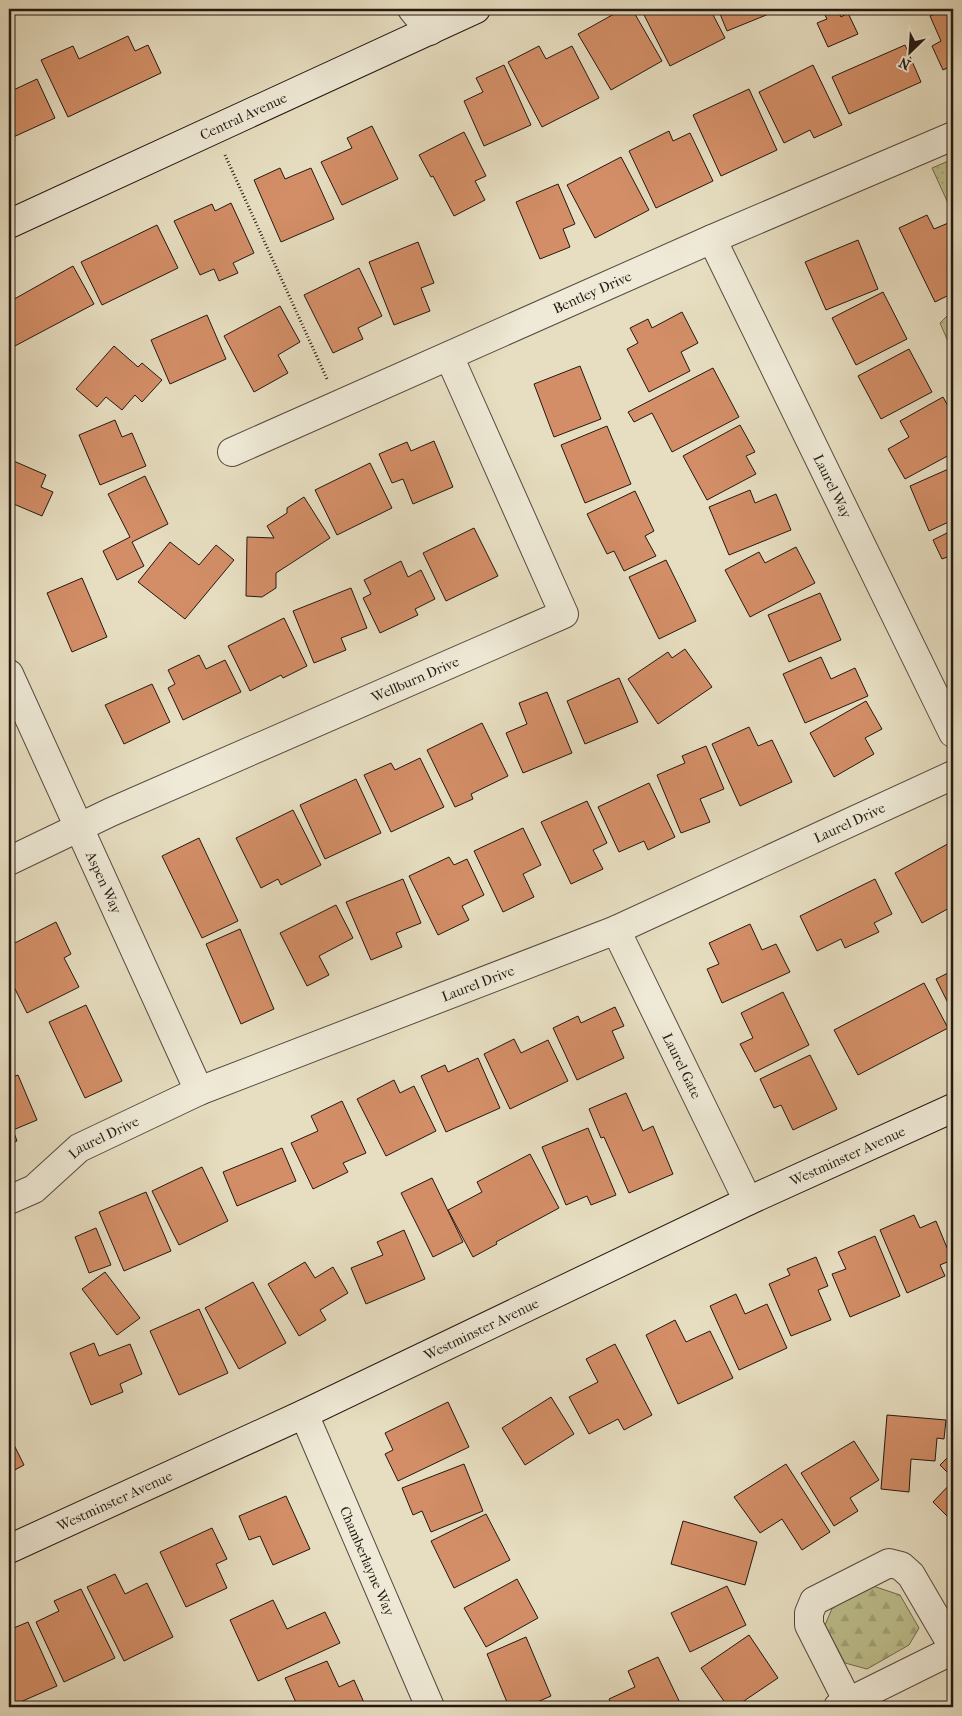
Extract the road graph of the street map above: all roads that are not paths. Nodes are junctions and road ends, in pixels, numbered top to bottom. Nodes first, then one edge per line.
1 (412, 9) edge
2 (476, 9) edge
3 (430, 30) junction
4 (953, 136) edge
5 (9, 224) edge
6 (712, 239) junction
7 (449, 356) junction
8 (232, 452) dead end
9 (9, 674) edge
10 (953, 733) edge
11 (953, 775) edge
12 (78, 827) junction
13 (9, 860) edge
14 (616, 930) junction
15 (199, 1091) junction
16 (953, 1108) edge
17 (9, 1200) edge
18 (748, 1202) junction
19 (304, 1414) junction
20 (9, 1549) edge
21 (953, 1648) edge
22 (843, 1705) edge
23 (430, 1707) edge

1 - 3 street
2 - 3 street, Central Avenue
3 - 5 street, Central Avenue
4 - 6 street, Bentley Drive
6 - 7 street, Bentley Drive
6 - 10 street, Laurel Way
7 - 8 street, Bentley Drive
7 - 12 street, Wellburn Drive
9 - 12 street, Aspen Way
11 - 14 street, Laurel Drive
12 - 13 street, Wellburn Drive
12 - 15 street, Aspen Way
14 - 15 street, Laurel Drive
14 - 18 street, Laurel Gate
15 - 17 street, Laurel Drive
16 - 18 street, Westminster Avenue
18 - 19 street, Westminster Avenue
19 - 20 street, Westminster Avenue
19 - 23 street, Chamberlayne Way
21 - 22 street
21 - 22 street

